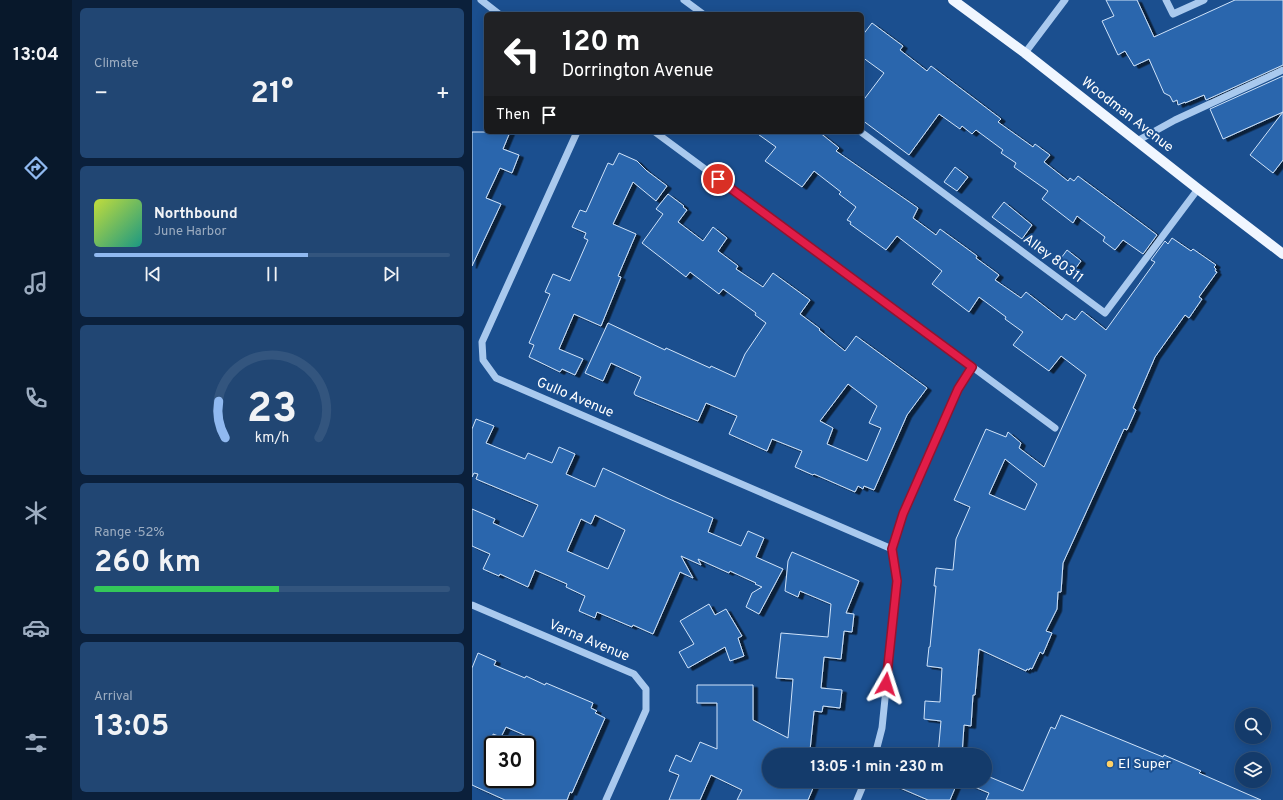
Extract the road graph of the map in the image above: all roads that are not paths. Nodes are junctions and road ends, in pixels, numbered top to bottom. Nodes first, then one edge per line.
1 (481, 0) edge
2 (684, 0) edge
3 (953, 0) edge
4 (1065, 0) edge
5 (1166, 0) edge
6 (1204, 0) edge
7 (496, 12) edge
8 (700, 12) edge
9 (1025, 53) junction
10 (1283, 70) edge
11 (576, 134) edge
12 (658, 134) edge
13 (864, 134) edge
14 (1137, 141) junction
15 (1198, 189) junction
16 (1283, 254) edge
17 (972, 367) junction
18 (1055, 428) dead end
19 (892, 549) junction
20 (472, 605) edge
21 (877, 748) edge
22 (862, 788) edge
23 (606, 800) edge
24 (857, 800) edge

1 - 7 street
2 - 8 street
3 - 9 main road, Woodman Avenue
4 - 9 street
5 - 6 street
9 - 14 main road, Woodman Avenue
10 - 14 street
11 - 19 street, Gullo Avenue
12 - 17 street
13 - 15 street, Alley 80311
14 - 15 main road, Woodman Avenue
15 - 16 main road, Woodman Avenue
17 - 18 street
17 - 19 street
19 - 21 street
20 - 23 street, Varna Avenue
22 - 24 street

